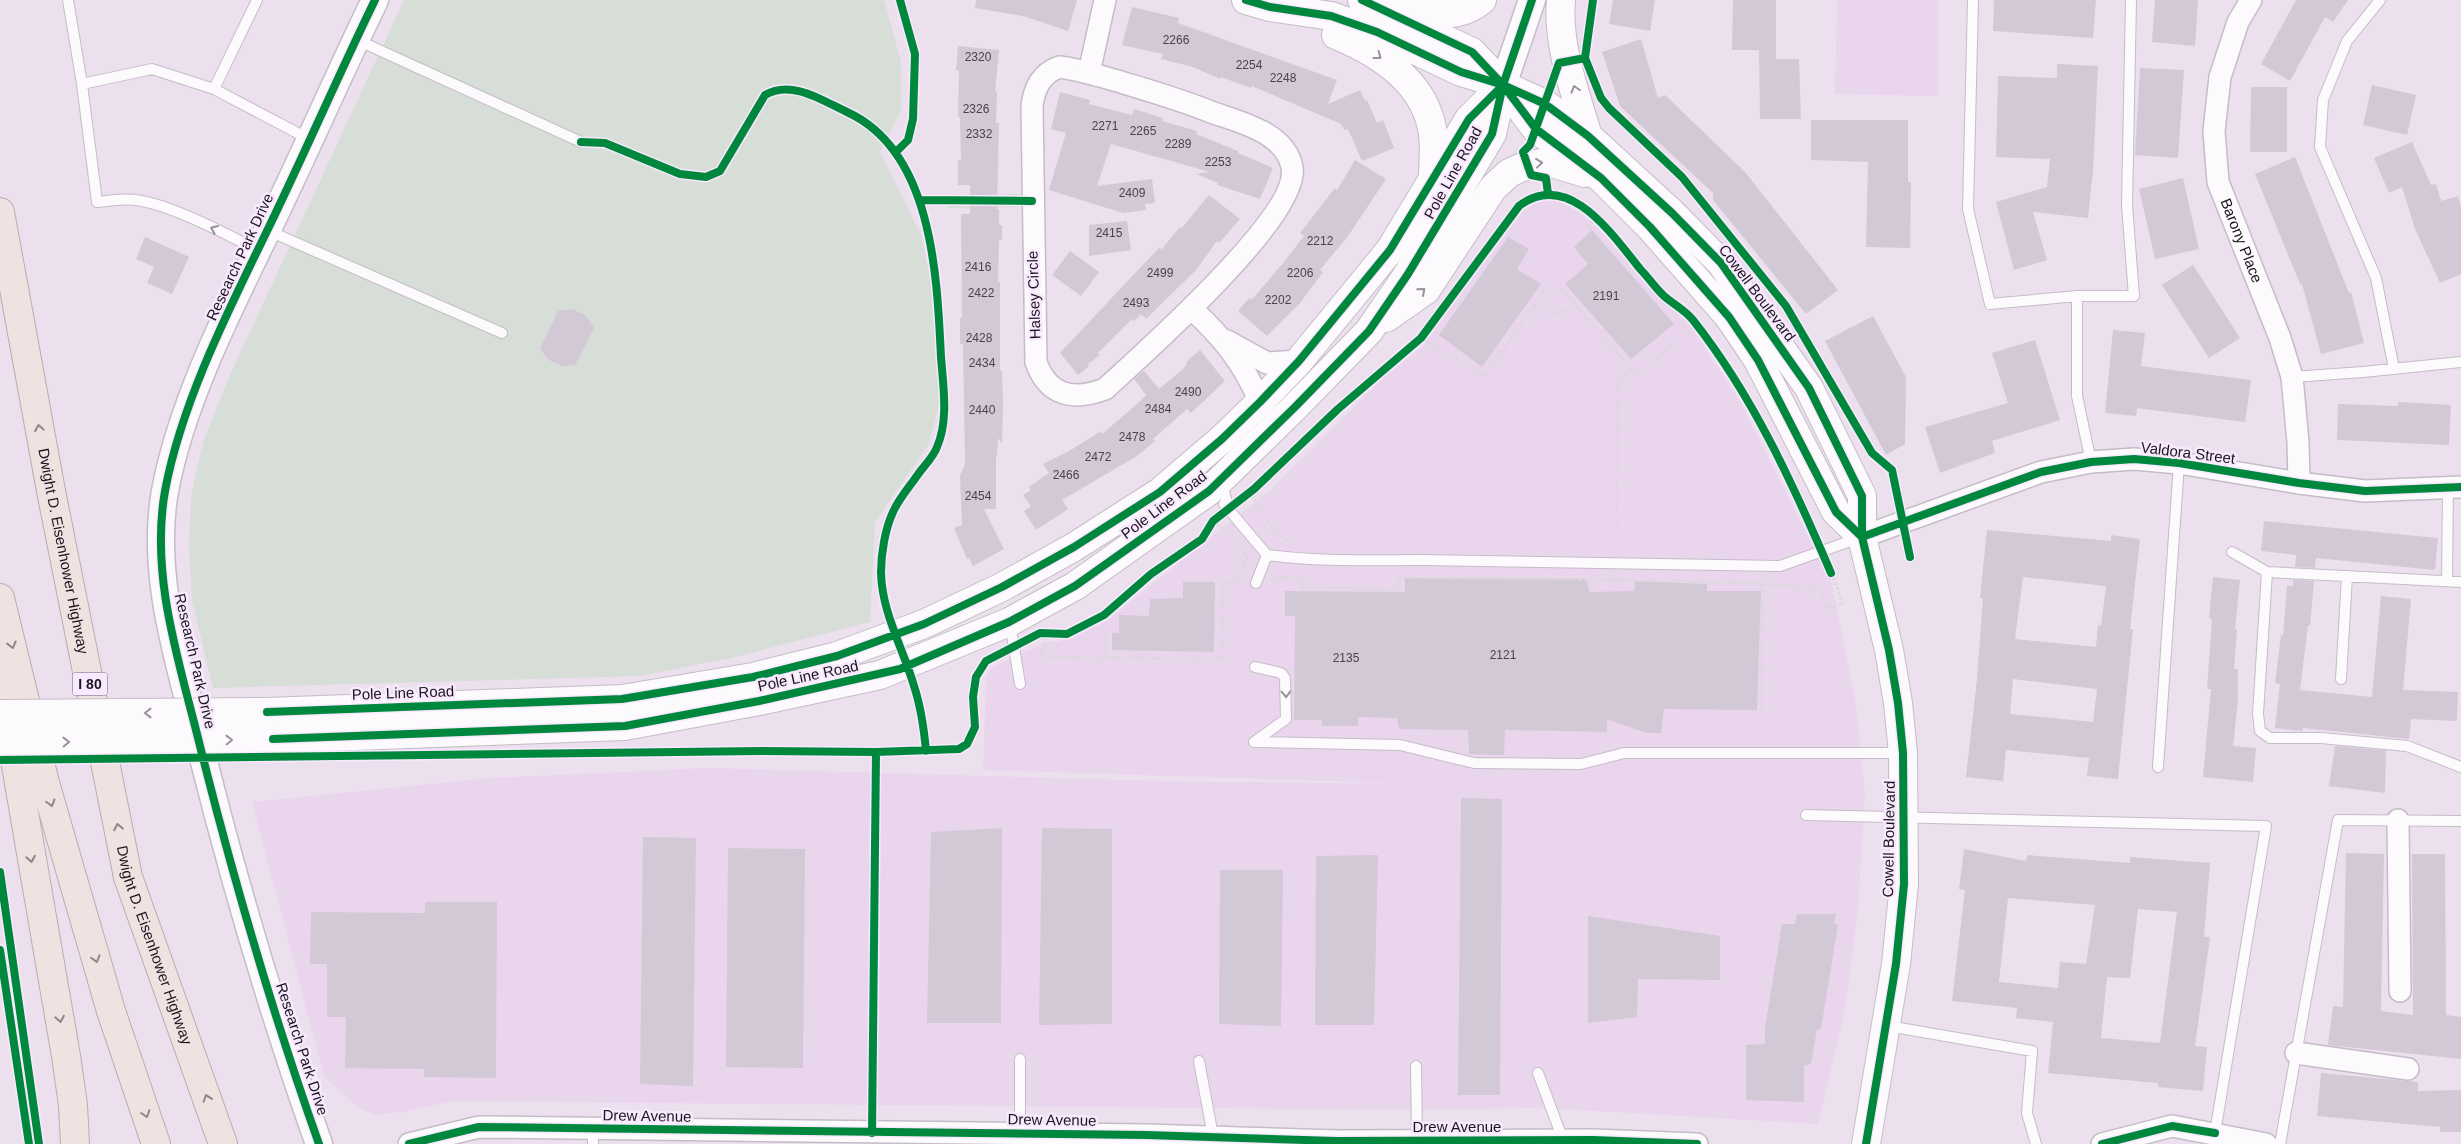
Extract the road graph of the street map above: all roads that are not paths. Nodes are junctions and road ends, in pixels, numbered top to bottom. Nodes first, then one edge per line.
1 (68, 0) edge
2 (257, 0) edge
3 (376, 0) edge
4 (1105, 0) edge
5 (1363, 0) edge
6 (1482, 0) edge
7 (1532, 0) edge
8 (1560, 0) edge
9 (1973, 0) edge
10 (2131, 0) edge
11 (2252, 0) edge
12 (2380, 0) edge
13 (1258, 3) edge
14 (356, 40) junction
15 (1089, 73) junction
16 (82, 84) junction
17 (1503, 85) junction
18 (214, 88) junction
19 (1588, 136) junction
20 (310, 139) junction
21 (581, 142) dead end
22 (1601, 178) junction
23 (1433, 180) junction
24 (0, 212) edge
25 (263, 240) junction
26 (2077, 296) junction
27 (1192, 309) junction
28 (1369, 331) junction
29 (502, 333) dead end
30 (1223, 338) junction
31 (1769, 354) junction
32 (1299, 362) junction
33 (2461, 362) edge
34 (2394, 369) junction
35 (2292, 377) junction
36 (1290, 390) dead end
37 (1260, 402) junction
38 (2091, 462) junction
39 (2179, 462) junction
40 (2299, 483) junction
41 (1214, 487) junction
42 (2455, 487) edge
43 (1862, 537) junction
44 (2232, 552) dead end
45 (1267, 555) junction
46 (2268, 572) junction
47 (2347, 576) junction
48 (2447, 581) junction
49 (2461, 582) edge
50 (1256, 583) dead end
51 (0, 598) edge
52 (1012, 634) junction
53 (1255, 667) dead end
54 (0, 673) edge
55 (2341, 678) dead end
56 (1020, 684) dead end
57 (0, 714) edge
58 (0, 742) edge
59 (1903, 753) junction
60 (2158, 767) dead end
61 (2461, 767) edge
62 (1806, 815) dead end
63 (1905, 818) junction
64 (2398, 820) junction
65 (2461, 820) edge
66 (2400, 991) dead end
67 (1886, 1026) junction
68 (2296, 1053) junction
69 (1020, 1059) dead end
70 (1199, 1061) dead end
71 (1416, 1066) dead end
72 (2408, 1069) dead end
73 (1538, 1073) dead end
74 (1020, 1133) junction
75 (593, 1136) edge
76 (1212, 1136) junction
77 (932, 1138) edge
78 (1145, 1139) edge
79 (2214, 1139) edge
80 (1563, 1140) junction
81 (1417, 1141) junction
82 (1337, 1142) edge
83 (1593, 1142) edge
84 (74, 1144) edge
85 (156, 1144) edge
86 (223, 1144) edge
87 (319, 1144) edge
88 (409, 1144) edge
89 (1697, 1144) edge
90 (1866, 1144) edge
91 (2036, 1144) edge
92 (2102, 1144) edge
93 (2266, 1144) edge
94 (2280, 1144) edge

1 - 16 lane
2 - 18 lane
3 - 14 street, Research Park Drive
4 - 15 street
5 - 6 main road
5 - 17 main road, Cowell Boulevard
7 - 17 street
19 -> 8 main road
9 - 26 lane
10 - 26 lane
11 - 35 street, Barony Place
12 - 34 lane
13 - 17 main road, Cowell Boulevard
13 -> 23 main road
14 - 20 street, Research Park Drive
14 - 21 lane
15 - 27 street, Halsey Circle
15 - 27 street, Halsey Circle
16 - 18 lane
25 -> 16 lane
17 - 19 main road, Cowell Boulevard
17 - 22 main road, Cowell Boulevard
17 - 23 main road, Pole Line Road
17 - 28 main road, Pole Line Road
18 - 20 lane
19 - 31 main road, Cowell Boulevard
20 - 25 street, Research Park Drive
28 -> 22 main road
22 - 31 main road, Cowell Boulevard
23 - 32 main road, Pole Line Road
86 -> 24 highway, Dwight D. Eisenhower Highway / I 80
25 - 29 lane
25 - 87 street, Research Park Drive
26 - 38 lane
27 - 30 street
28 - 41 main road, Pole Line Road
30 - 32 street
30 - 37 street
31 - 43 main road, Cowell Boulevard
32 - 36 lane
32 - 37 main road, Pole Line Road
33 - 34 lane
34 - 35 lane
35 - 40 street, Barony Place
37 -> 57 main road, Pole Line Road, bridge
38 - 39 street, Valdora Street
38 - 43 street, Valdora Street
39 - 40 street, Valdora Street
39 - 60 lane
40 - 42 street, Valdora Street
41 - 45 lane
41 - 52 main road, Pole Line Road
42 - 48 lane
43 - 45 lane
43 - 59 main road, Cowell Boulevard
44 - 46 lane
45 - 50 lane
46 - 47 lane
46 - 61 lane
47 - 48 lane
47 - 55 lane
48 - 49 lane
51 -> 85 highway
52 - 56 lane
58 -> 52 main road, Pole Line Road, bridge
53 -> 59 lane
54 -> 84 highway
59 - 63 main road, Cowell Boulevard
62 - 63 lane
63 - 67 main road, Cowell Boulevard
63 - 79 lane
64 - 65 lane
64 - 66 street
64 - 68 lane
67 - 90 main road, Cowell Boulevard
67 - 91 lane
68 - 72 street
68 - 94 lane
69 - 74 lane
70 - 76 lane
71 - 81 lane
73 - 80 lane
74 - 77 street, Drew Avenue
74 - 78 street, Drew Avenue
75 - 77 street, Drew Avenue
75 - 88 street, Drew Avenue
76 - 78 street, Drew Avenue
76 - 82 street, Drew Avenue
79 - 92 street
79 - 93 street
80 - 81 street, Drew Avenue
80 - 83 street, Drew Avenue
81 - 82 street, Drew Avenue
83 - 89 street, Drew Avenue

